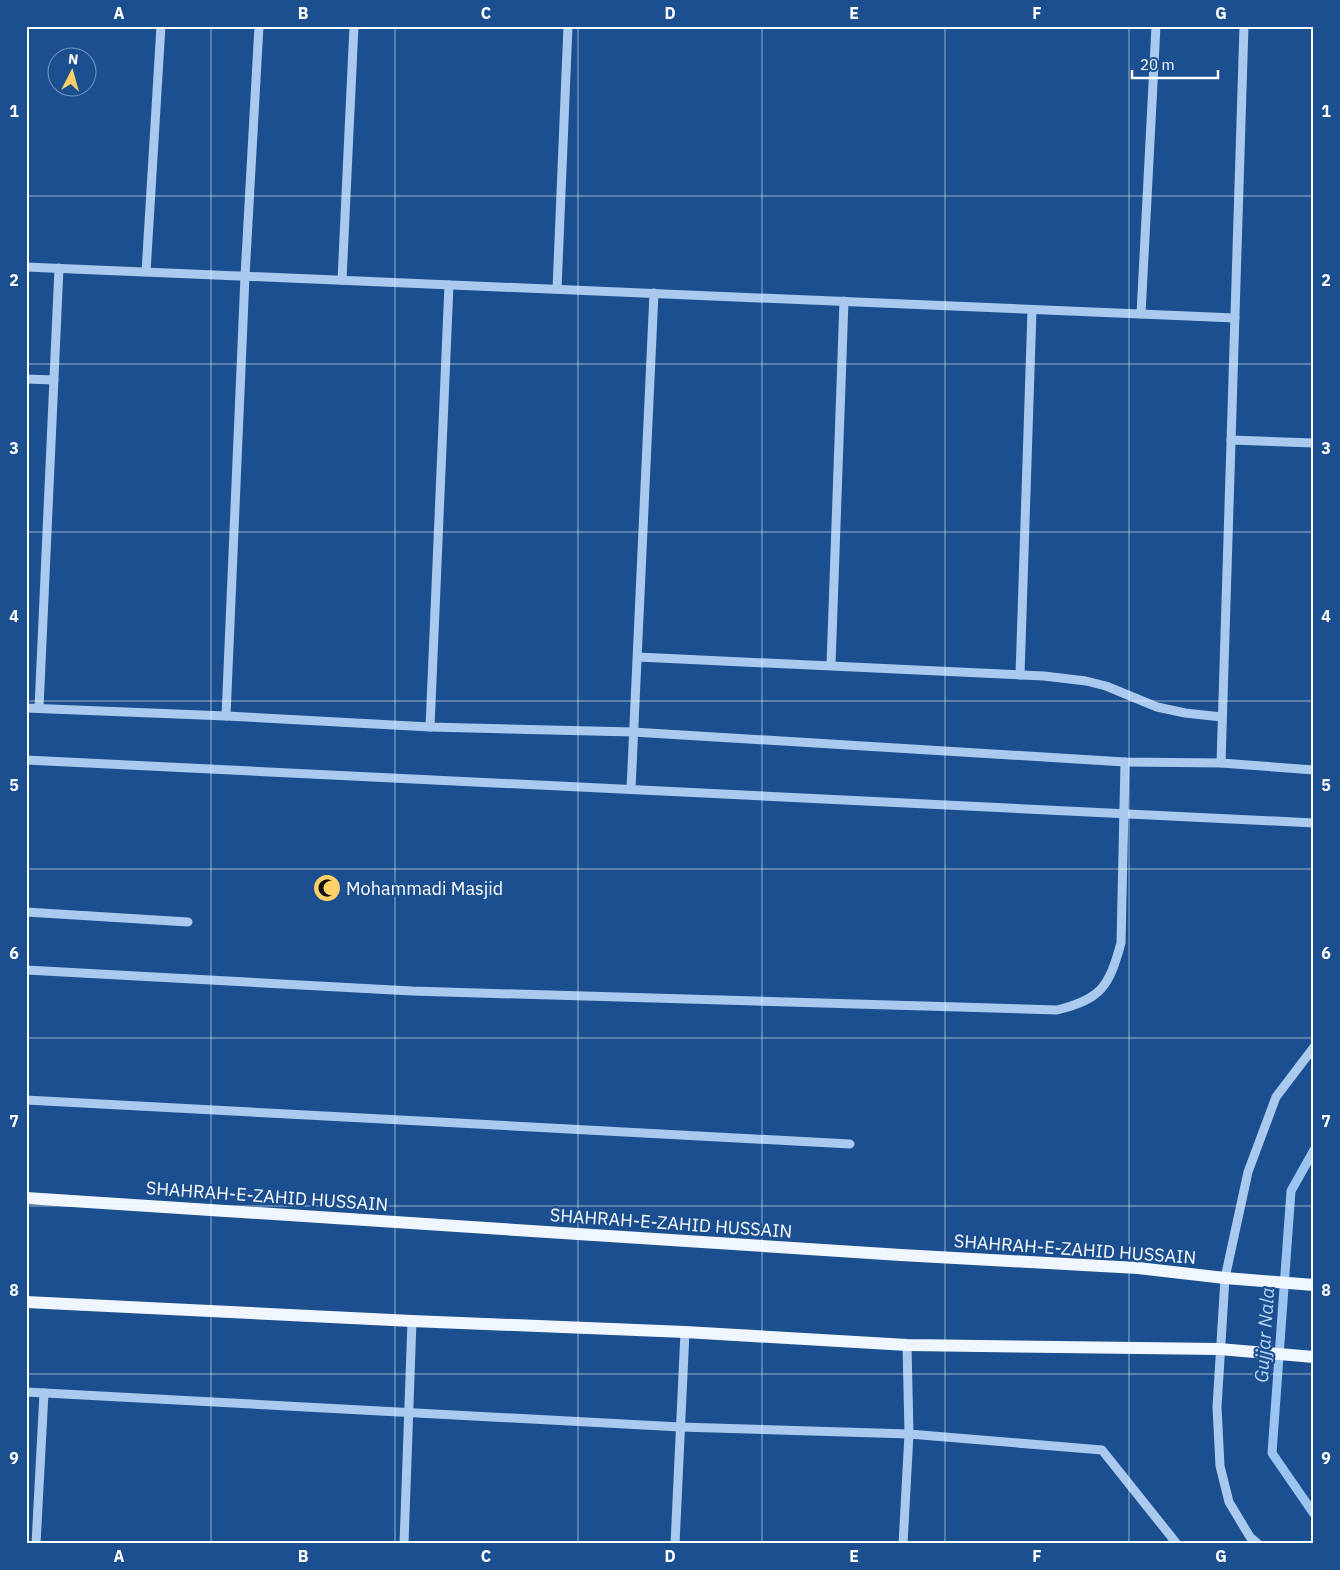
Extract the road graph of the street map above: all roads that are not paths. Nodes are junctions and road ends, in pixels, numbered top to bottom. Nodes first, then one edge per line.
1 (161, 26) edge
2 (259, 26) edge
3 (354, 26) edge
4 (568, 26) edge
5 (1156, 26) edge
6 (1244, 26) edge
7 (26, 267) edge
8 (59, 268) junction
9 (146, 272) junction
10 (245, 276) junction
11 (342, 280) junction
12 (449, 285) junction
13 (557, 289) junction
14 (654, 293) junction
15 (844, 301) junction
16 (1032, 310) junction
17 (1141, 314) junction
18 (1235, 318) junction
19 (26, 379) edge
20 (54, 380) junction
21 (1231, 440) junction
22 (1314, 443) edge
23 (638, 657) junction
24 (830, 665) junction
25 (1020, 675) junction
26 (26, 708) edge
27 (39, 708) junction
28 (226, 716) junction
29 (1222, 717) junction
30 (430, 727) junction
31 (633, 732) junction
32 (26, 760) edge
33 (1125, 762) junction
34 (1221, 763) junction
35 (1314, 770) edge
36 (631, 789) junction
37 (1124, 813) junction
38 (1314, 823) edge
39 (26, 912) edge
40 (188, 922) dead end
41 (26, 970) edge
42 (1314, 1047) edge
43 (26, 1100) edge
44 (850, 1144) dead end
45 (26, 1198) edge
46 (1225, 1278) junction
47 (1309, 1284) edge
48 (26, 1302) edge
49 (412, 1321) junction
50 (685, 1332) junction
51 (907, 1345) junction
52 (1220, 1349) junction
53 (1314, 1357) edge
54 (26, 1392) edge
55 (44, 1393) junction
56 (409, 1412) junction
57 (680, 1427) junction
58 (909, 1434) junction
59 (36, 1544) edge
60 (404, 1544) edge
61 (674, 1544) edge
62 (903, 1544) edge
63 (1177, 1544) edge
64 (1258, 1544) edge

1 - 9 street
2 - 10 street
3 - 11 street
4 - 13 street
5 - 17 street
6 - 18 street
7 - 8 street
8 - 9 street
8 - 20 street
9 - 10 street
10 - 11 street
10 - 28 street
11 - 12 street
12 - 13 street
12 - 30 street
13 - 14 street
14 - 15 street
14 - 23 street
15 - 16 street
15 - 24 street
16 - 17 street
16 - 25 street
17 - 18 street
18 - 21 street
19 - 20 street
20 - 27 street
21 - 22 street
21 - 29 street
23 - 24 street
23 - 31 street
24 - 25 street
25 - 29 street
26 - 27 street
27 - 28 street
28 - 30 street
29 - 34 street
30 - 31 street
31 - 33 street
31 - 36 street
32 - 36 street
33 - 34 street
33 - 37 street
34 - 35 street
36 - 37 street
37 - 38 street
37 - 41 street
39 - 40 street
42 - 46 street
43 - 44 street
45 - 46 main road, SHAHRAH-E-ZAHID HUSSAIN
46 - 47 main road, SHAHRAH-E-ZAHID HUSSAIN
46 - 52 street
48 - 49 main road
49 - 50 main road
49 - 56 street
50 - 51 main road
50 - 57 street
51 - 52 main road
51 - 58 street
52 - 53 main road
52 - 64 street
54 - 55 street
55 - 56 street
55 - 59 street
56 - 57 street
56 - 60 street
57 - 58 street
57 - 61 street
58 - 62 street
58 - 63 street

